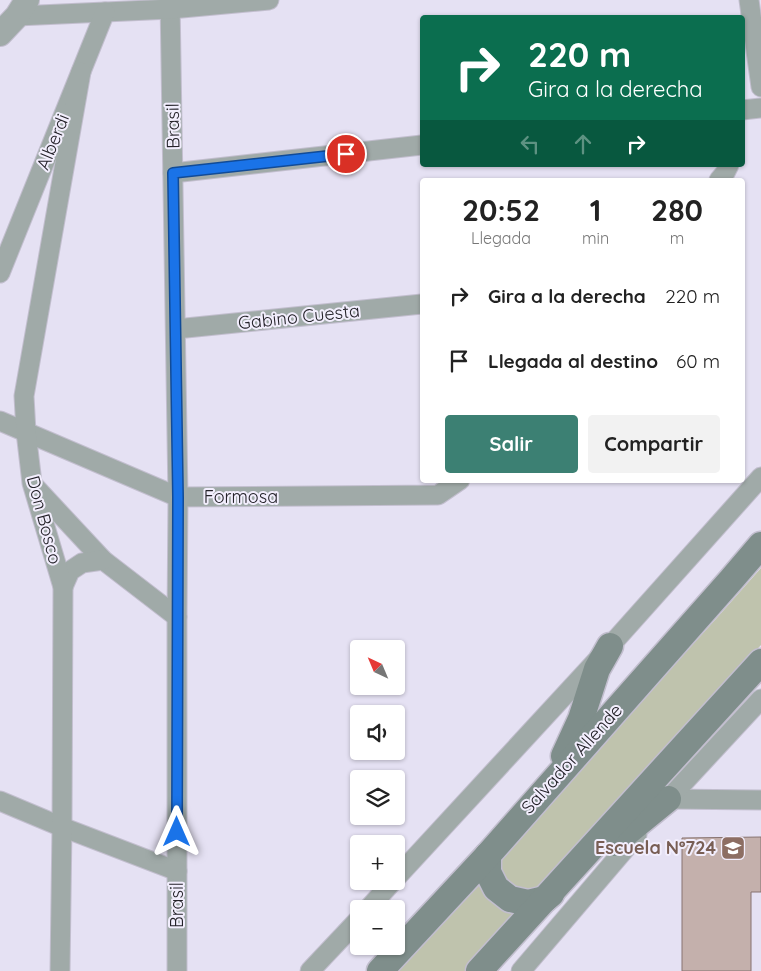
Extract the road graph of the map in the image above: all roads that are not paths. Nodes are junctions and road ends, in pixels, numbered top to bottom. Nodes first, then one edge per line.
1 (269, 0) edge
2 (749, 0) edge
3 (170, 5) edge
4 (22, 8) edge
5 (105, 12) junction
6 (0, 34) edge
7 (81, 72) junction
8 (761, 87) edge
9 (761, 108) edge
10 (745, 110) edge
11 (420, 145) edge
12 (728, 167) edge
13 (173, 173) junction
14 (720, 178) edge
15 (0, 273) edge
16 (420, 304) edge
17 (176, 329) junction
18 (0, 421) edge
19 (26, 432) junction
20 (761, 478) edge
21 (456, 483) edge
22 (32, 484) junction
23 (178, 497) junction
24 (761, 545) edge
25 (103, 560) junction
26 (63, 587) junction
27 (177, 617) junction
28 (610, 646) junction
29 (761, 662) edge
30 (761, 699) edge
31 (553, 781) junction
32 (668, 799) junction
33 (761, 800) edge
34 (0, 801) edge
35 (62, 827) junction
36 (488, 855) junction
37 (405, 868) edge
38 (177, 871) junction
39 (385, 890) edge
40 (545, 899) junction
41 (376, 900) edge
42 (350, 929) edge
43 (60, 971) edge
44 (177, 971) edge
45 (310, 971) edge
46 (380, 971) edge
47 (479, 971) edge
48 (521, 971) edge

1 - 3 street
2 - 8 street
3 - 5 street
3 - 13 street, Brasil
4 - 5 street
4 - 6 street
5 - 7 street, Alberdi
7 - 15 street, Alberdi
7 - 19 street, Don Bosco
9 - 10 street
11 - 13 street
12 - 14 street
13 - 17 street, Brasil
16 - 17 street, Gabino Cuesta
17 - 23 street, Brasil
18 - 19 street, Formosa
19 - 22 street, Don Bosco
19 - 23 street, Formosa
20 - 28 street
21 - 23 street, Formosa
22 - 25 street
22 - 26 street, Don Bosco
23 - 27 street, Brasil
24 - 31 main road, Salvador Allende
25 - 26 street
25 - 27 street
26 - 35 street, Don Bosco
27 - 38 street, Brasil
28 - 31 main road
28 - 37 street
29 - 40 main road
30 - 32 street
31 - 36 main road, Salvador Allende
32 - 33 street
32 - 40 main road
32 - 48 street
34 - 35 street
35 - 38 street
35 - 43 street, Don Bosco
36 - 40 main road
36 - 46 main road, Salvador Allende
38 - 44 street, Brasil
39 - 41 street
40 - 47 main road
42 - 45 street

